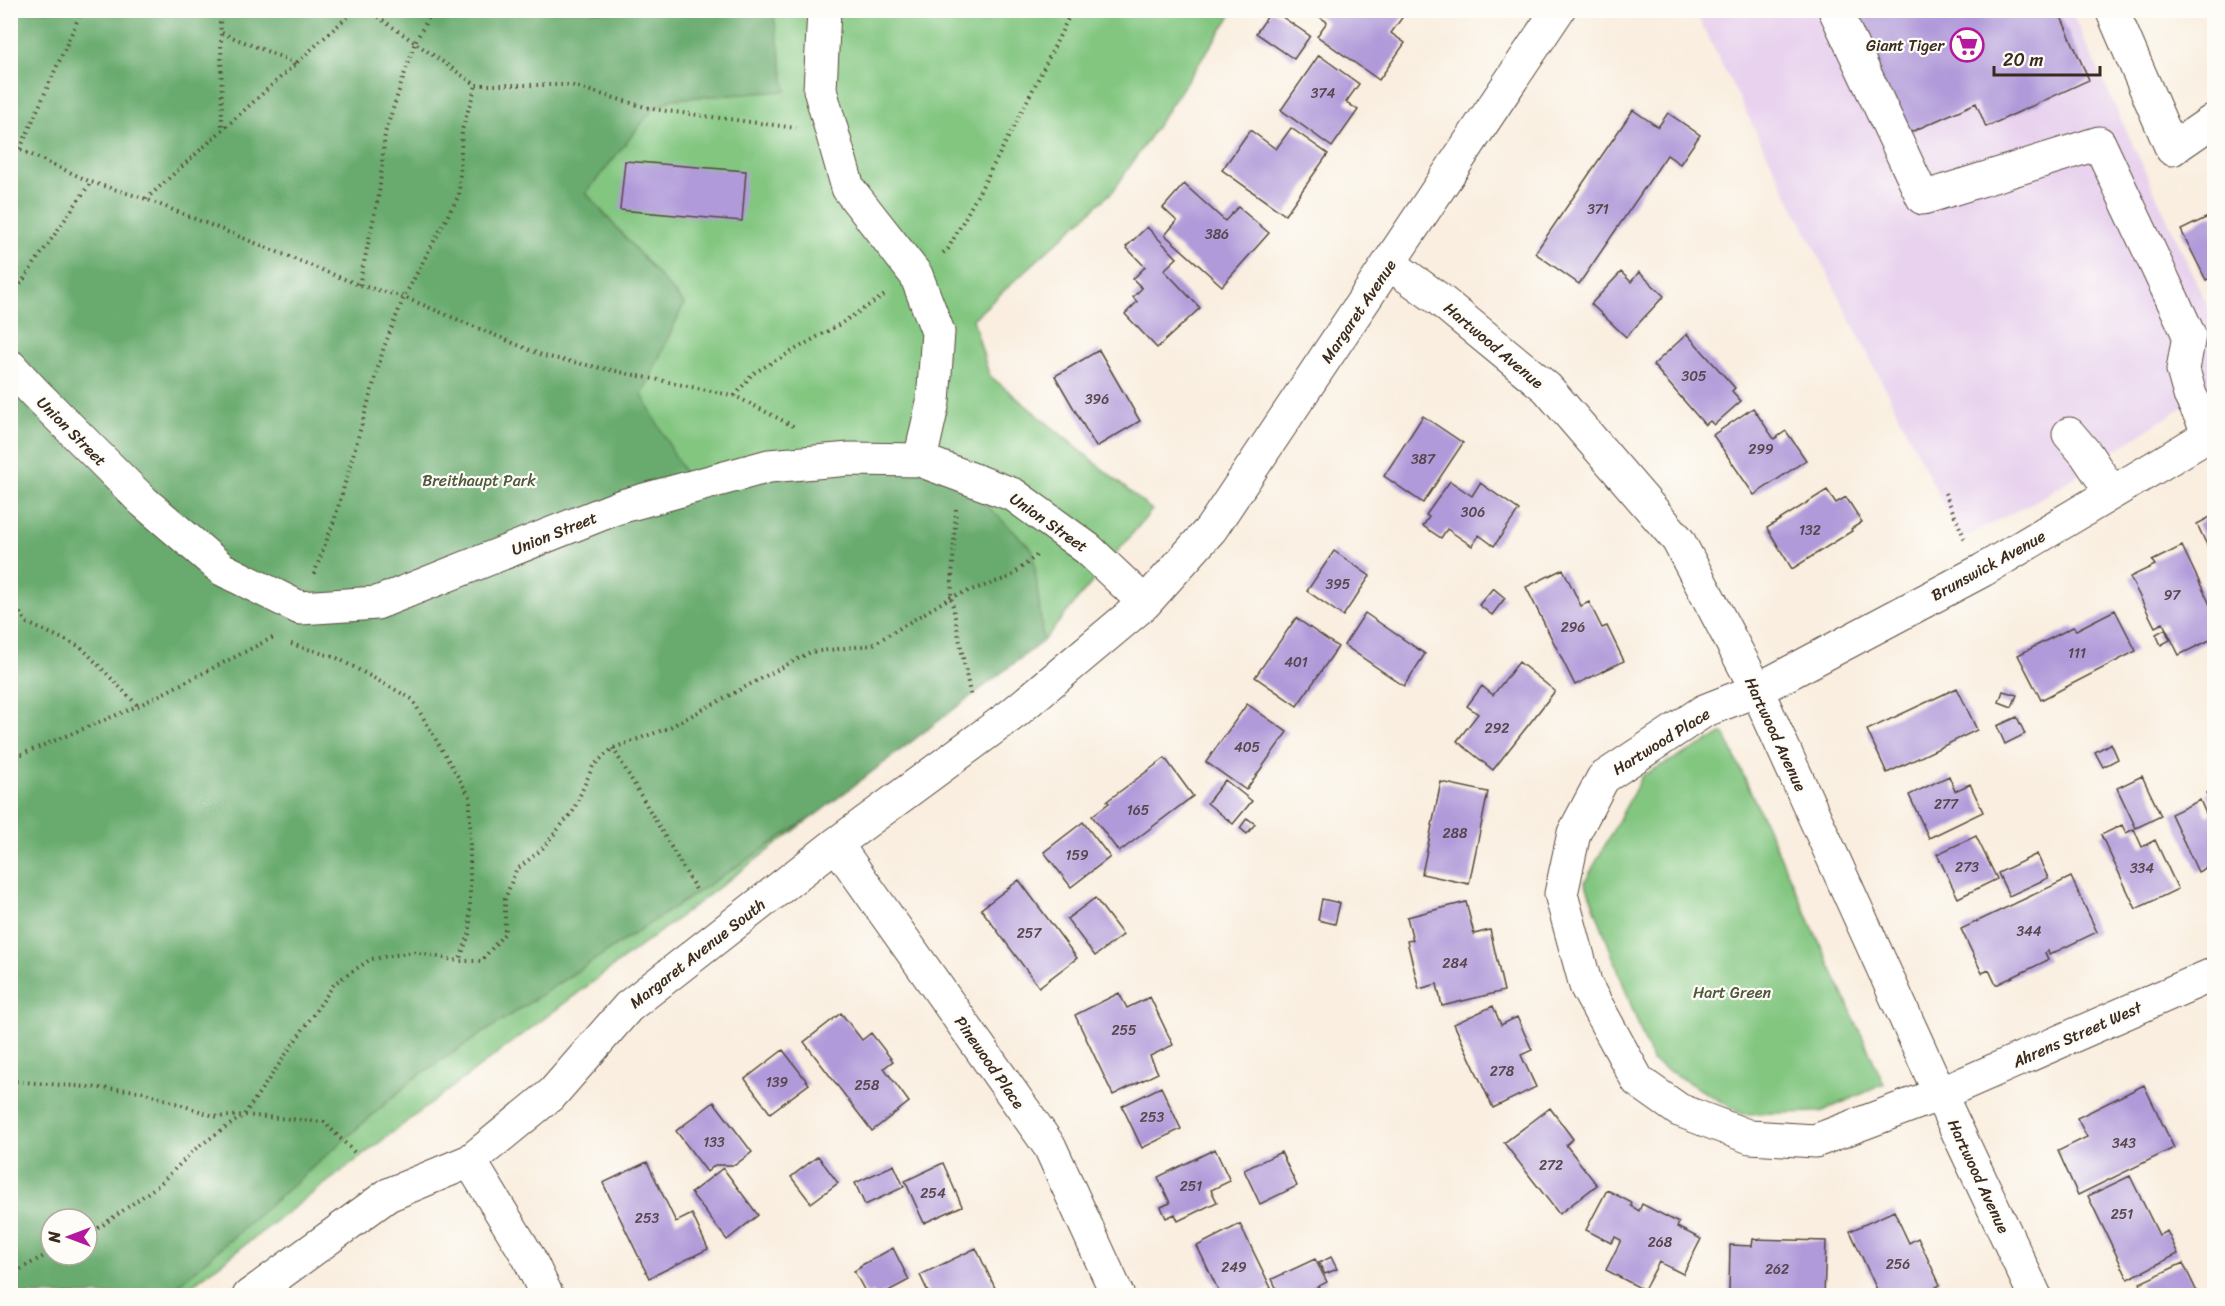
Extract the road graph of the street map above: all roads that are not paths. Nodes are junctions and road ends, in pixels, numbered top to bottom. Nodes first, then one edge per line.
1 (824, 10) edge
2 (1558, 10) edge
3 (1835, 10) edge
4 (2112, 10) edge
5 (2214, 120) edge
6 (1390, 264) junction
7 (10, 366) edge
8 (2212, 433) edge
9 (2069, 434) dead end
10 (920, 460) junction
11 (2112, 493) junction
12 (1145, 603) junction
13 (1757, 690) junction
14 (836, 844) junction
15 (2214, 974) edge
16 (1940, 1094) junction
17 (470, 1161) junction
18 (249, 1296) edge
19 (547, 1296) edge
20 (1118, 1296) edge
21 (2035, 1296) edge

1 - 10 street
2 - 6 street, Margaret Avenue
3 - 8 street
4 - 5 street
6 - 12 street, Margaret Avenue
6 - 13 street, Hartwood Avenue
7 - 10 street, Union Street
8 - 11 street, Brunswick Avenue
9 - 11 street
10 - 12 street, Union Street
11 - 13 street, Brunswick Avenue
12 - 14 street, Margaret Avenue South
13 - 16 street, Hartwood Avenue
13 - 16 street, Hartwood Place
14 - 17 street, Margaret Avenue South
14 - 20 street, Pinewood Place
15 - 16 street, Ahrens Street West
16 - 21 street, Hartwood Avenue
17 - 18 street, Margaret Avenue South
17 - 19 street

